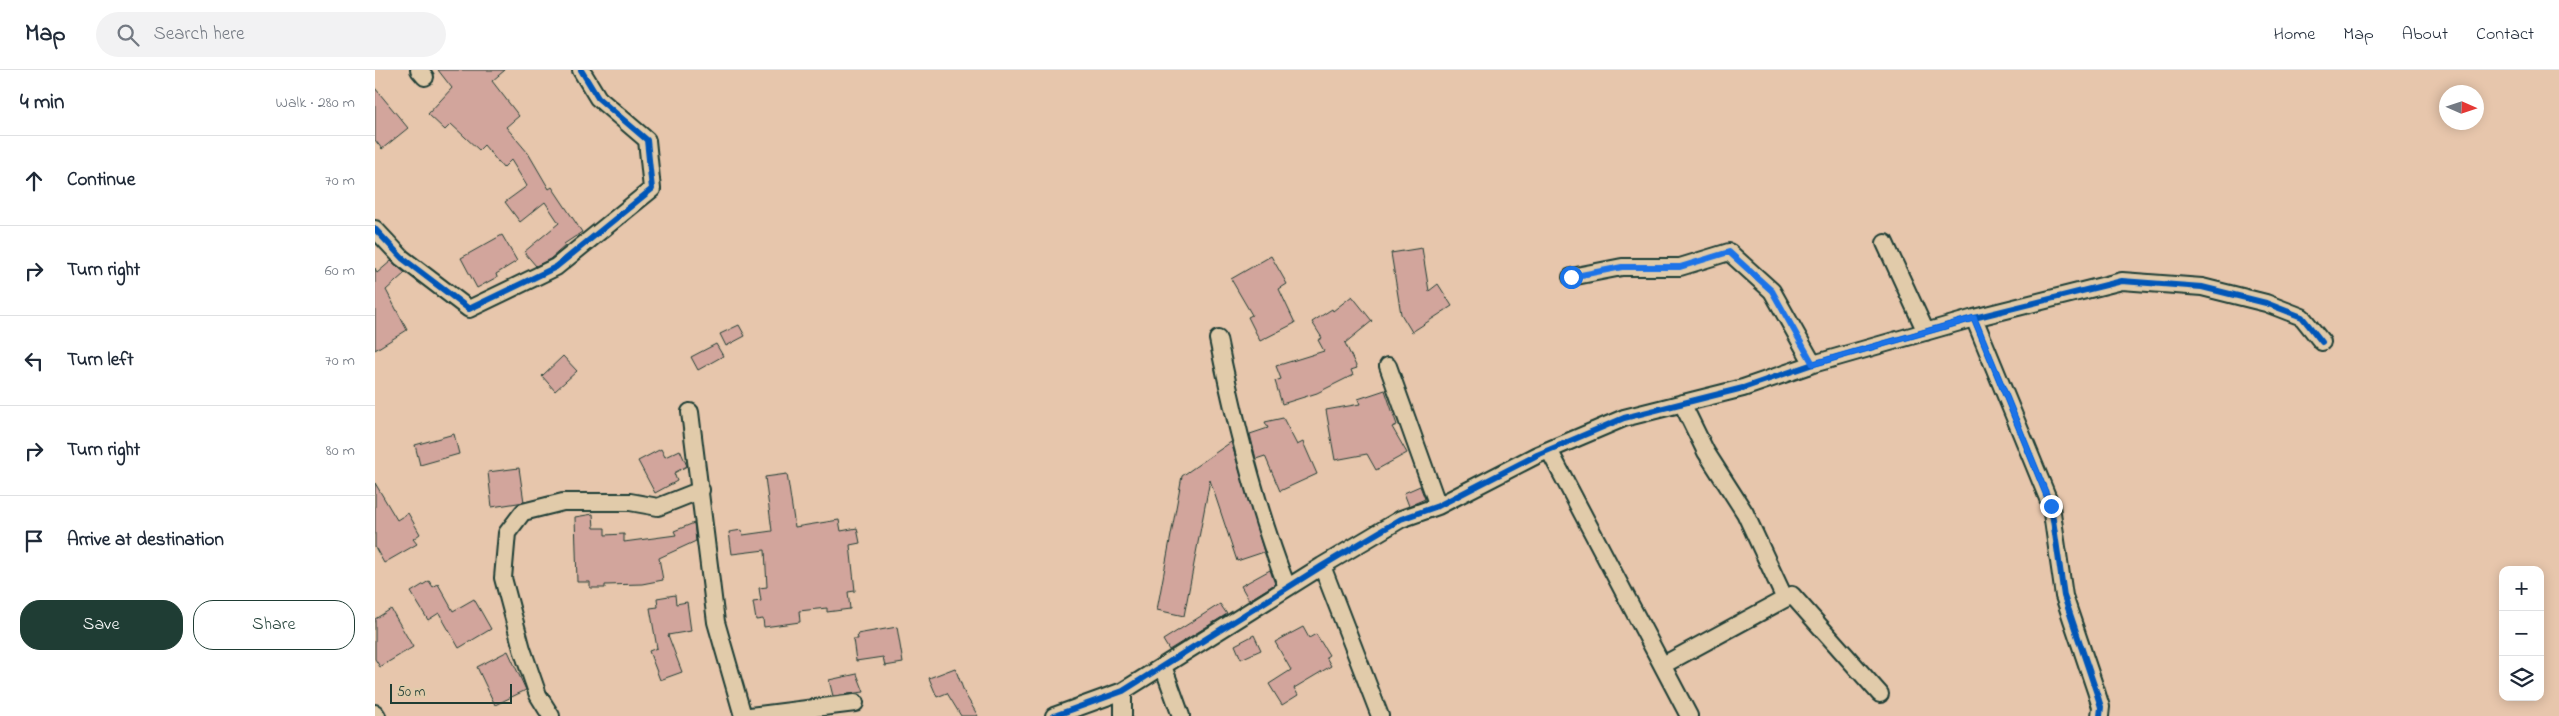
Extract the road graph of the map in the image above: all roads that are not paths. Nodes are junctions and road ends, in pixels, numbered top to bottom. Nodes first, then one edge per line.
1 (581, 70) edge
2 (375, 229) edge
3 (1885, 243) dead end
4 (1571, 277) dead end
5 (1974, 318) junction
6 (1926, 332) junction
7 (1218, 338) dead end
8 (2322, 342) dead end
9 (1813, 364) junction
10 (1388, 366) dead end
11 (1682, 403) junction
12 (690, 412) dead end
13 (1549, 450) junction
14 (701, 490) junction
15 (1438, 506) junction
16 (1322, 566) junction
17 (1287, 587) junction
18 (1785, 599) junction
19 (1663, 665) junction
20 (1163, 666) junction
21 (1123, 691) junction
22 (1879, 694) dead end
23 (855, 703) dead end
24 (551, 716) edge
25 (743, 716) edge
26 (749, 716) edge
27 (1054, 716) edge
28 (1123, 716) edge
29 (1181, 716) edge
30 (1380, 716) edge
31 (1689, 716) edge
32 (2100, 716) edge

1 - 2 street
3 - 6 street
4 - 9 street
5 - 6 street
5 - 8 street
5 - 32 street
6 - 9 street
7 - 17 street
9 - 11 street
10 - 15 street
11 - 13 street
11 - 18 street
12 - 14 street
13 - 15 street
13 - 19 street
14 - 24 street
14 - 25 street
15 - 16 street
16 - 17 street
16 - 30 street
17 - 20 street
18 - 19 street
18 - 22 street
19 - 31 street
20 - 21 street
20 - 29 street
21 - 27 street
21 - 28 street
23 - 26 street

